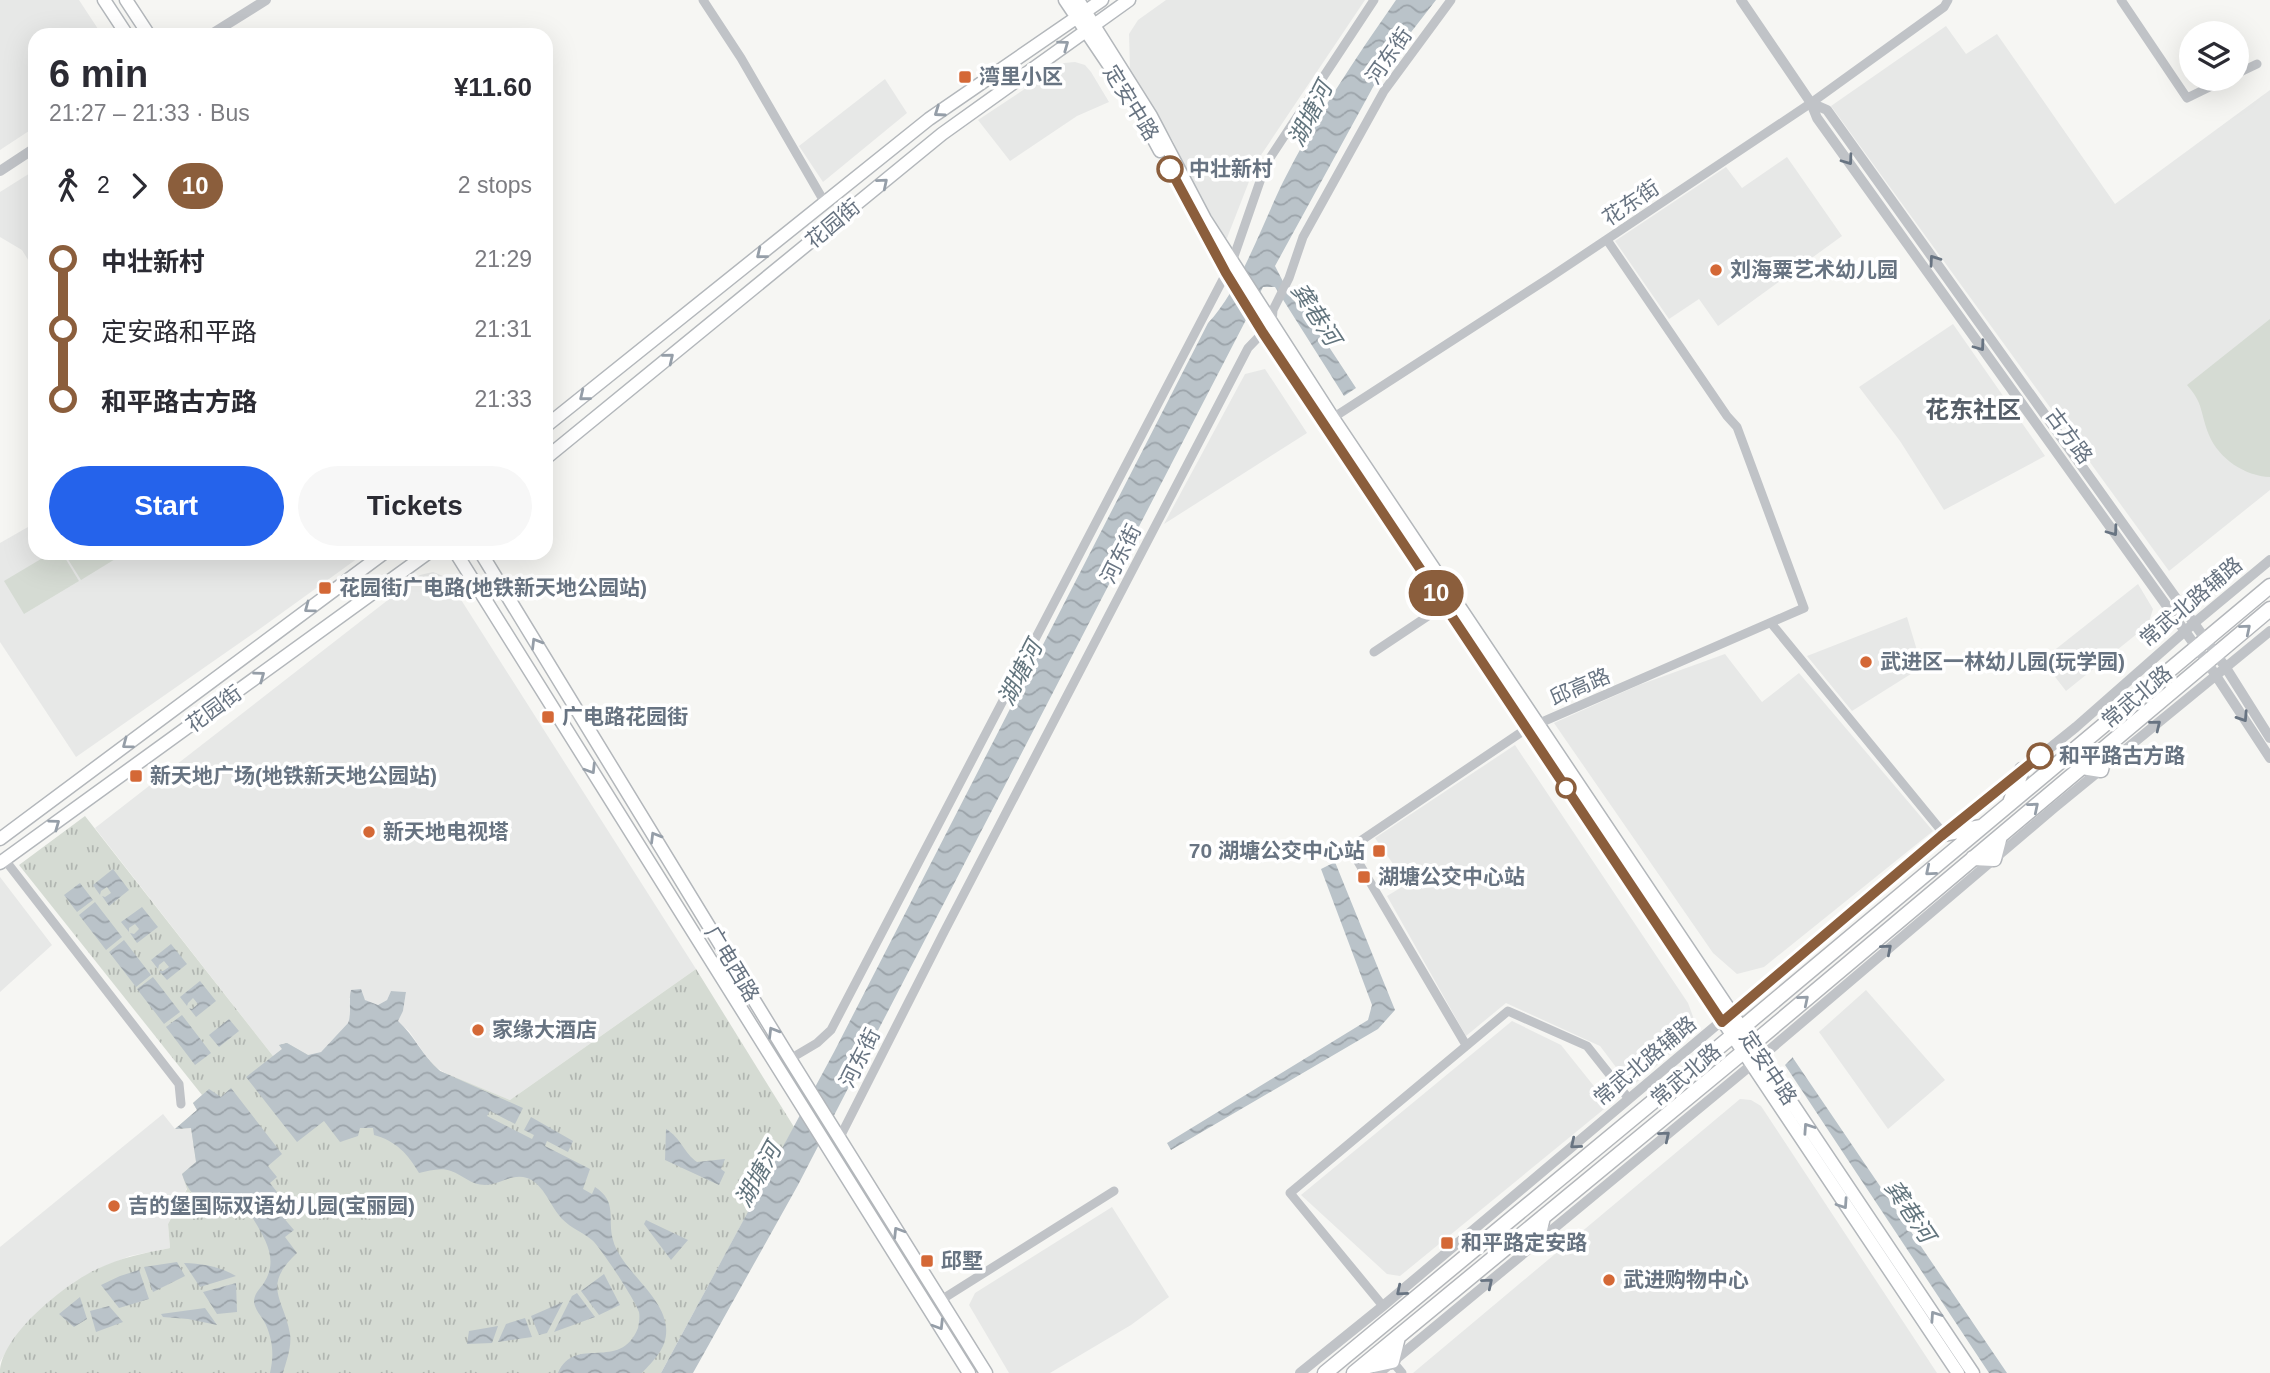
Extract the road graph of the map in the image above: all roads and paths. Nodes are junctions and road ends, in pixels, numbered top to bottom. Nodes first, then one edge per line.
1 (104, 0) edge
2 (126, 0) edge
3 (266, 0) edge
4 (702, 0) edge
5 (1065, 0) edge
6 (1102, 0) edge
7 (1129, 0) edge
8 (1374, 0) edge
9 (1451, 0) edge
10 (1741, 0) edge
11 (1948, 0) edge
12 (2121, 0) edge
13 (1080, 10) edge
14 (1089, 27) junction
15 (122, 28) edge
16 (144, 28) edge
17 (222, 28) edge
18 (2257, 64) dead end
19 (2249, 68) edge
20 (2179, 86) edge
21 (2182, 91) edge
22 (2201, 91) edge
23 (1811, 103) junction
24 (28, 152) edge
25 (0, 170) edge
26 (825, 204) junction
27 (1607, 240) junction
28 (1231, 272) junction
29 (1265, 318) junction
30 (553, 420) edge
31 (1328, 421) junction
32 (553, 452) edge
33 (375, 560) edge
34 (418, 560) edge
35 (460, 560) edge
36 (485, 560) edge
37 (2270, 560) edge
38 (2270, 586) edge
39 (1449, 602) junction
40 (2270, 609) edge
41 (1771, 623) junction
42 (2189, 628) junction
43 (2270, 631) edge
44 (2200, 644) junction
45 (1374, 652) dead end
46 (2211, 658) junction
47 (2226, 668) junction
48 (2216, 676) junction
49 (1532, 727) junction
50 (2270, 738) edge
51 (2106, 747) junction
52 (2270, 758) edge
53 (2082, 767) junction
54 (2101, 770) junction
55 (2022, 771) junction
56 (2009, 804) junction
57 (1982, 827) junction
58 (1944, 834) junction
59 (2000, 836) junction
60 (0, 839) edge
61 (1973, 859) junction
62 (1994, 859) junction
63 (2, 862) edge
64 (1727, 1018) junction
65 (1736, 1033) junction
66 (1466, 1045) junction
67 (1747, 1049) junction
68 (790, 1059) junction
69 (1756, 1061) junction
70 (1629, 1099) junction
71 (181, 1104) dead end
72 (836, 1133) junction
73 (1114, 1191) dead end
74 (1543, 1217) junction
75 (1514, 1241) junction
76 (1537, 1242) junction
77 (941, 1300) junction
78 (1383, 1306) junction
79 (1398, 1337) junction
80 (1397, 1367) edge
81 (1357, 1370) edge
82 (969, 1373) edge
83 (986, 1373) edge
84 (1300, 1373) edge
85 (1325, 1373) edge
86 (1379, 1373) edge
87 (1958, 1373) edge
88 (1973, 1373) edge

1 - 15 main road
2 - 16 main road
3 - 17 street
4 - 26 street
5 - 13 main road, 定安中路
6 - 13 main road, 花园街
7 - 14 main road, 花园街
8 - 28 street
9 - 29 street, 河东街
10 - 23 street, 古方路
11 - 23 street, 花东街
12 - 20 street
13 - 14 main road, 定安中路
13 -> 26 main road, 花园街
14 - 28 main road, 定安中路
32 -> 14 main road, 花园街
18 - 19 street
21 - 22 street
23 - 27 street, 花东街
23 - 42 street, 古方路
24 - 25 street
26 -> 30 main road, 花园街
27 - 31 street, 花东街
27 - 41 street, 邱高路
28 - 29 main road, 定安中路
28 - 68 street
29 - 31 main road, 定安中路
29 - 72 street, 河东街
31 - 39 main road, 定安中路
33 -> 60 main road, 花园街
63 -> 34 main road, 花园街
35 -> 82 main road, 广电西路
68 -> 36 main road, 广电西路
37 - 42 street, 常武北路辅路
38 - 44 main road, 常武北路
39 - 45 street
39 - 49 main road, 定安中路
46 -> 40 main road, 常武北路
41 - 49 street, 邱高路
41 - 58 street
42 - 44 street, 古方路
42 - 55 street, 常武北路辅路
43 - 47 street
44 - 46 street, 古方路
44 - 56 main road, 常武北路
46 - 47 street, 古方路
46 - 48 street, 古方路
46 - 51 main road, 常武北路
47 - 48 street
47 - 50 street, 古方路
48 -> 52 street, 古方路
54 -> 48 street
49 - 64 main road, 定安中路
49 - 66 street, 邱高路
51 - 53 main road, 常武北路
51 - 54 main road
53 - 54 main road
59 -> 53 main road, 常武北路
54 - 62 street
55 - 56 main road
55 - 58 street, 常武北路辅路
56 - 57 main road, 常武北路
57 - 58 main road
57 -> 65 main road, 常武北路
58 - 64 street, 常武北路辅路
59 - 61 main road, 常武北路
59 - 62 main road
61 - 62 main road
67 -> 61 main road, 常武北路
69 -> 62 street
63 - 71 street
64 - 65 main road, 定安中路
64 - 70 street, 常武北路辅路
65 - 67 main road, 定安中路
65 - 85 main road, 常武北路
66 - 70 street
66 - 78 street
67 - 69 main road, 定安中路
67 - 74 main road, 常武北路
68 - 72 main road, 广电西路
76 -> 69 street
69 -> 87 main road, 定安中路
88 -> 69 main road, 定安中路
70 -> 78 street, 常武北路辅路
77 -> 72 main road, 广电西路
73 - 77 street
74 - 75 main road, 常武北路
74 - 76 main road
75 - 76 main road
75 - 79 main road, 常武北路
80 -> 76 street
77 - 83 main road, 广电西路
78 - 84 street, 常武北路辅路
79 - 80 main road
79 - 81 main road, 常武北路
80 - 81 main road
80 - 86 street

